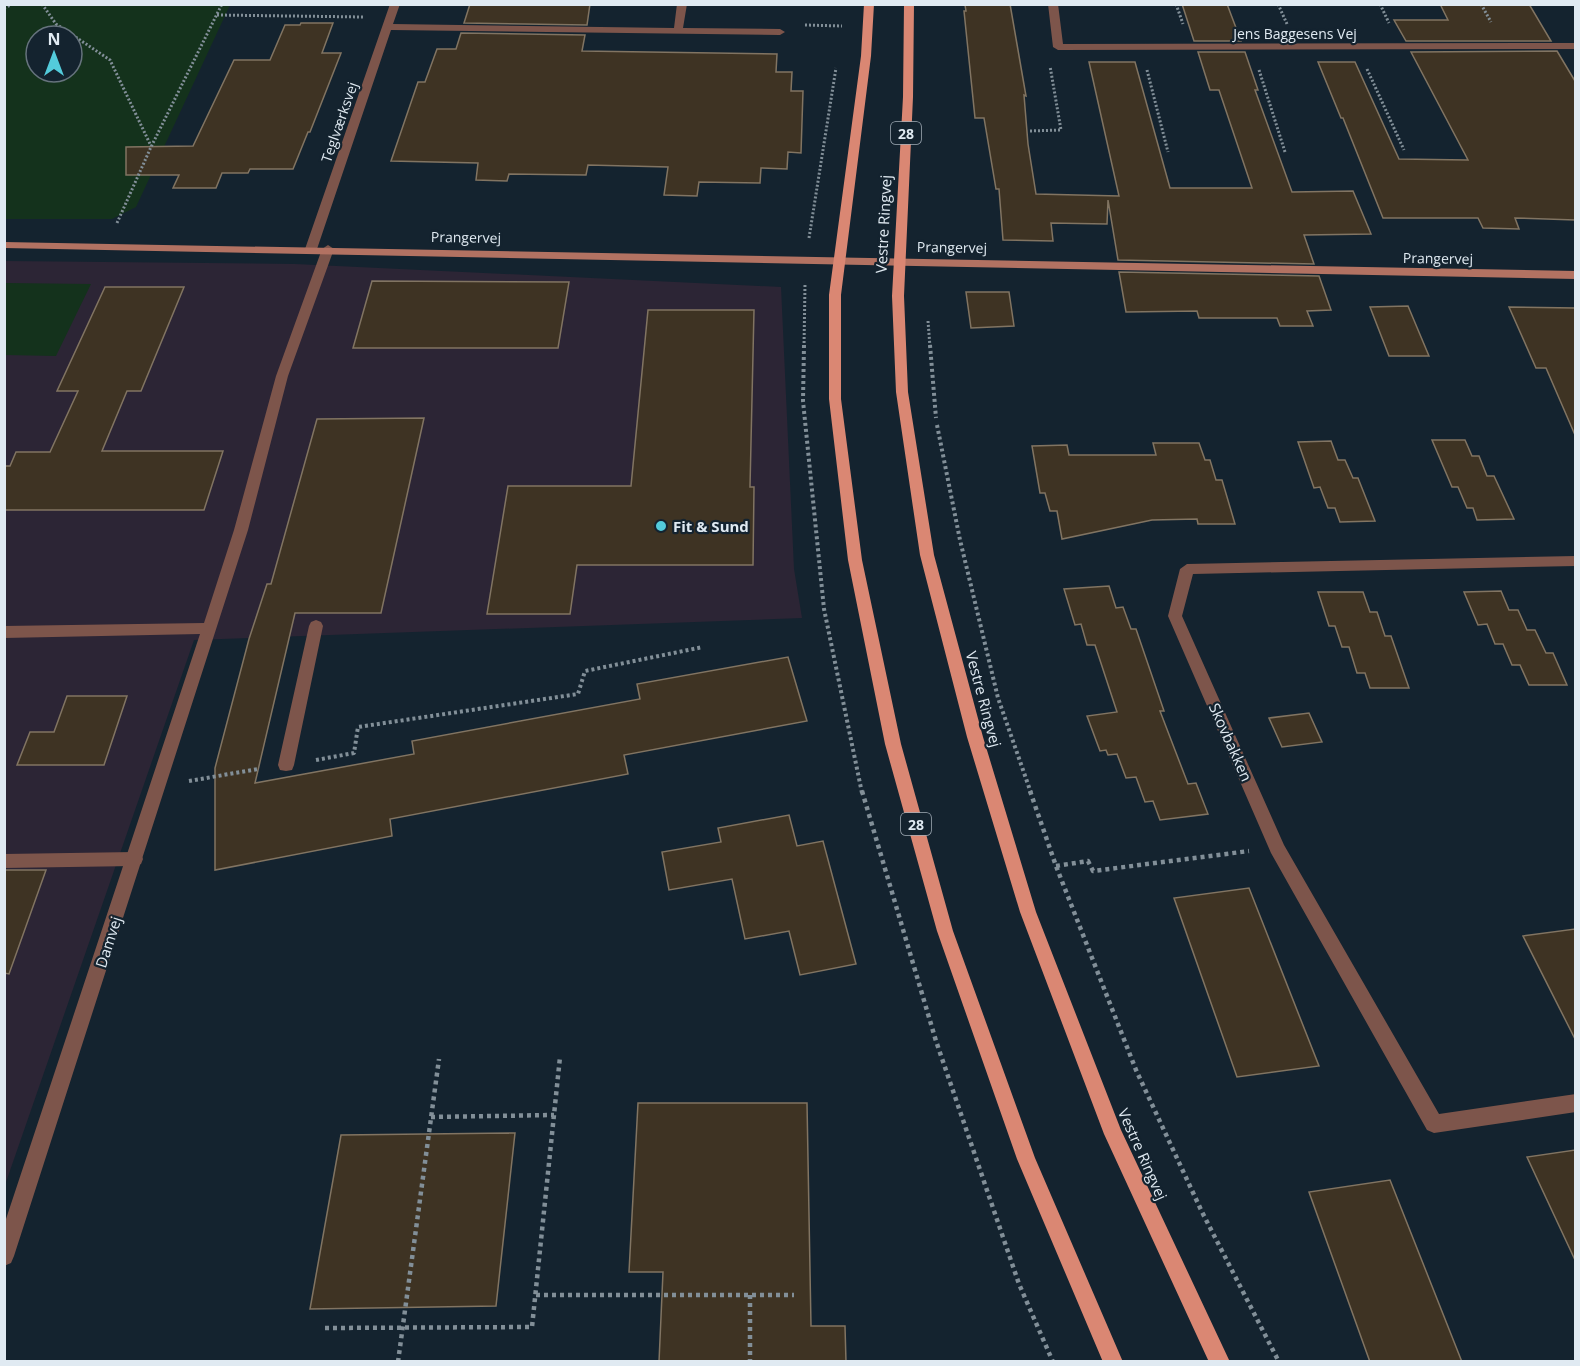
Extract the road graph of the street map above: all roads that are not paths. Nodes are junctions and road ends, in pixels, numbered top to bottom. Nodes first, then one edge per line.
1 (395, 4) edge
2 (682, 4) edge
3 (869, 4) edge
4 (909, 4) edge
5 (1053, 4) edge
6 (389, 22) junction
7 (678, 31) junction
8 (780, 32) road end
9 (1575, 46) edge
10 (4, 245) edge
11 (311, 249) junction
12 (328, 249) junction
13 (838, 260) junction
14 (898, 261) junction
15 (1575, 275) edge
16 (1575, 561) edge
17 (316, 626) dead end
18 (210, 628) junction
19 (4, 632) edge
20 (286, 765) road end
21 (135, 859) junction
22 (4, 861) edge
23 (1575, 1103) edge
24 (4, 1256) edge
25 (1113, 1362) edge
26 (1220, 1362) edge

1 - 6 street, Teglværksvej
2 - 7 street
3 - 13 main road, 28
4 - 14 main road, Vestre Ringvej / 28
5 - 9 street, Jens Baggesens Vej
6 - 7 street
6 - 11 street, Teglværksvej
7 - 8 street
10 - 11 street, Prangervej
11 - 12 street, Prangervej
12 - 13 street, Prangervej
12 - 18 street, Damvej
13 - 14 street, Prangervej
13 - 25 main road, 28
14 - 15 street, Prangervej
14 - 26 main road, Vestre Ringvej / 28
16 - 23 street, Skovbakken
17 - 20 street
18 - 19 street
18 - 21 street, Damvej
21 - 22 street
21 - 24 street, Damvej

